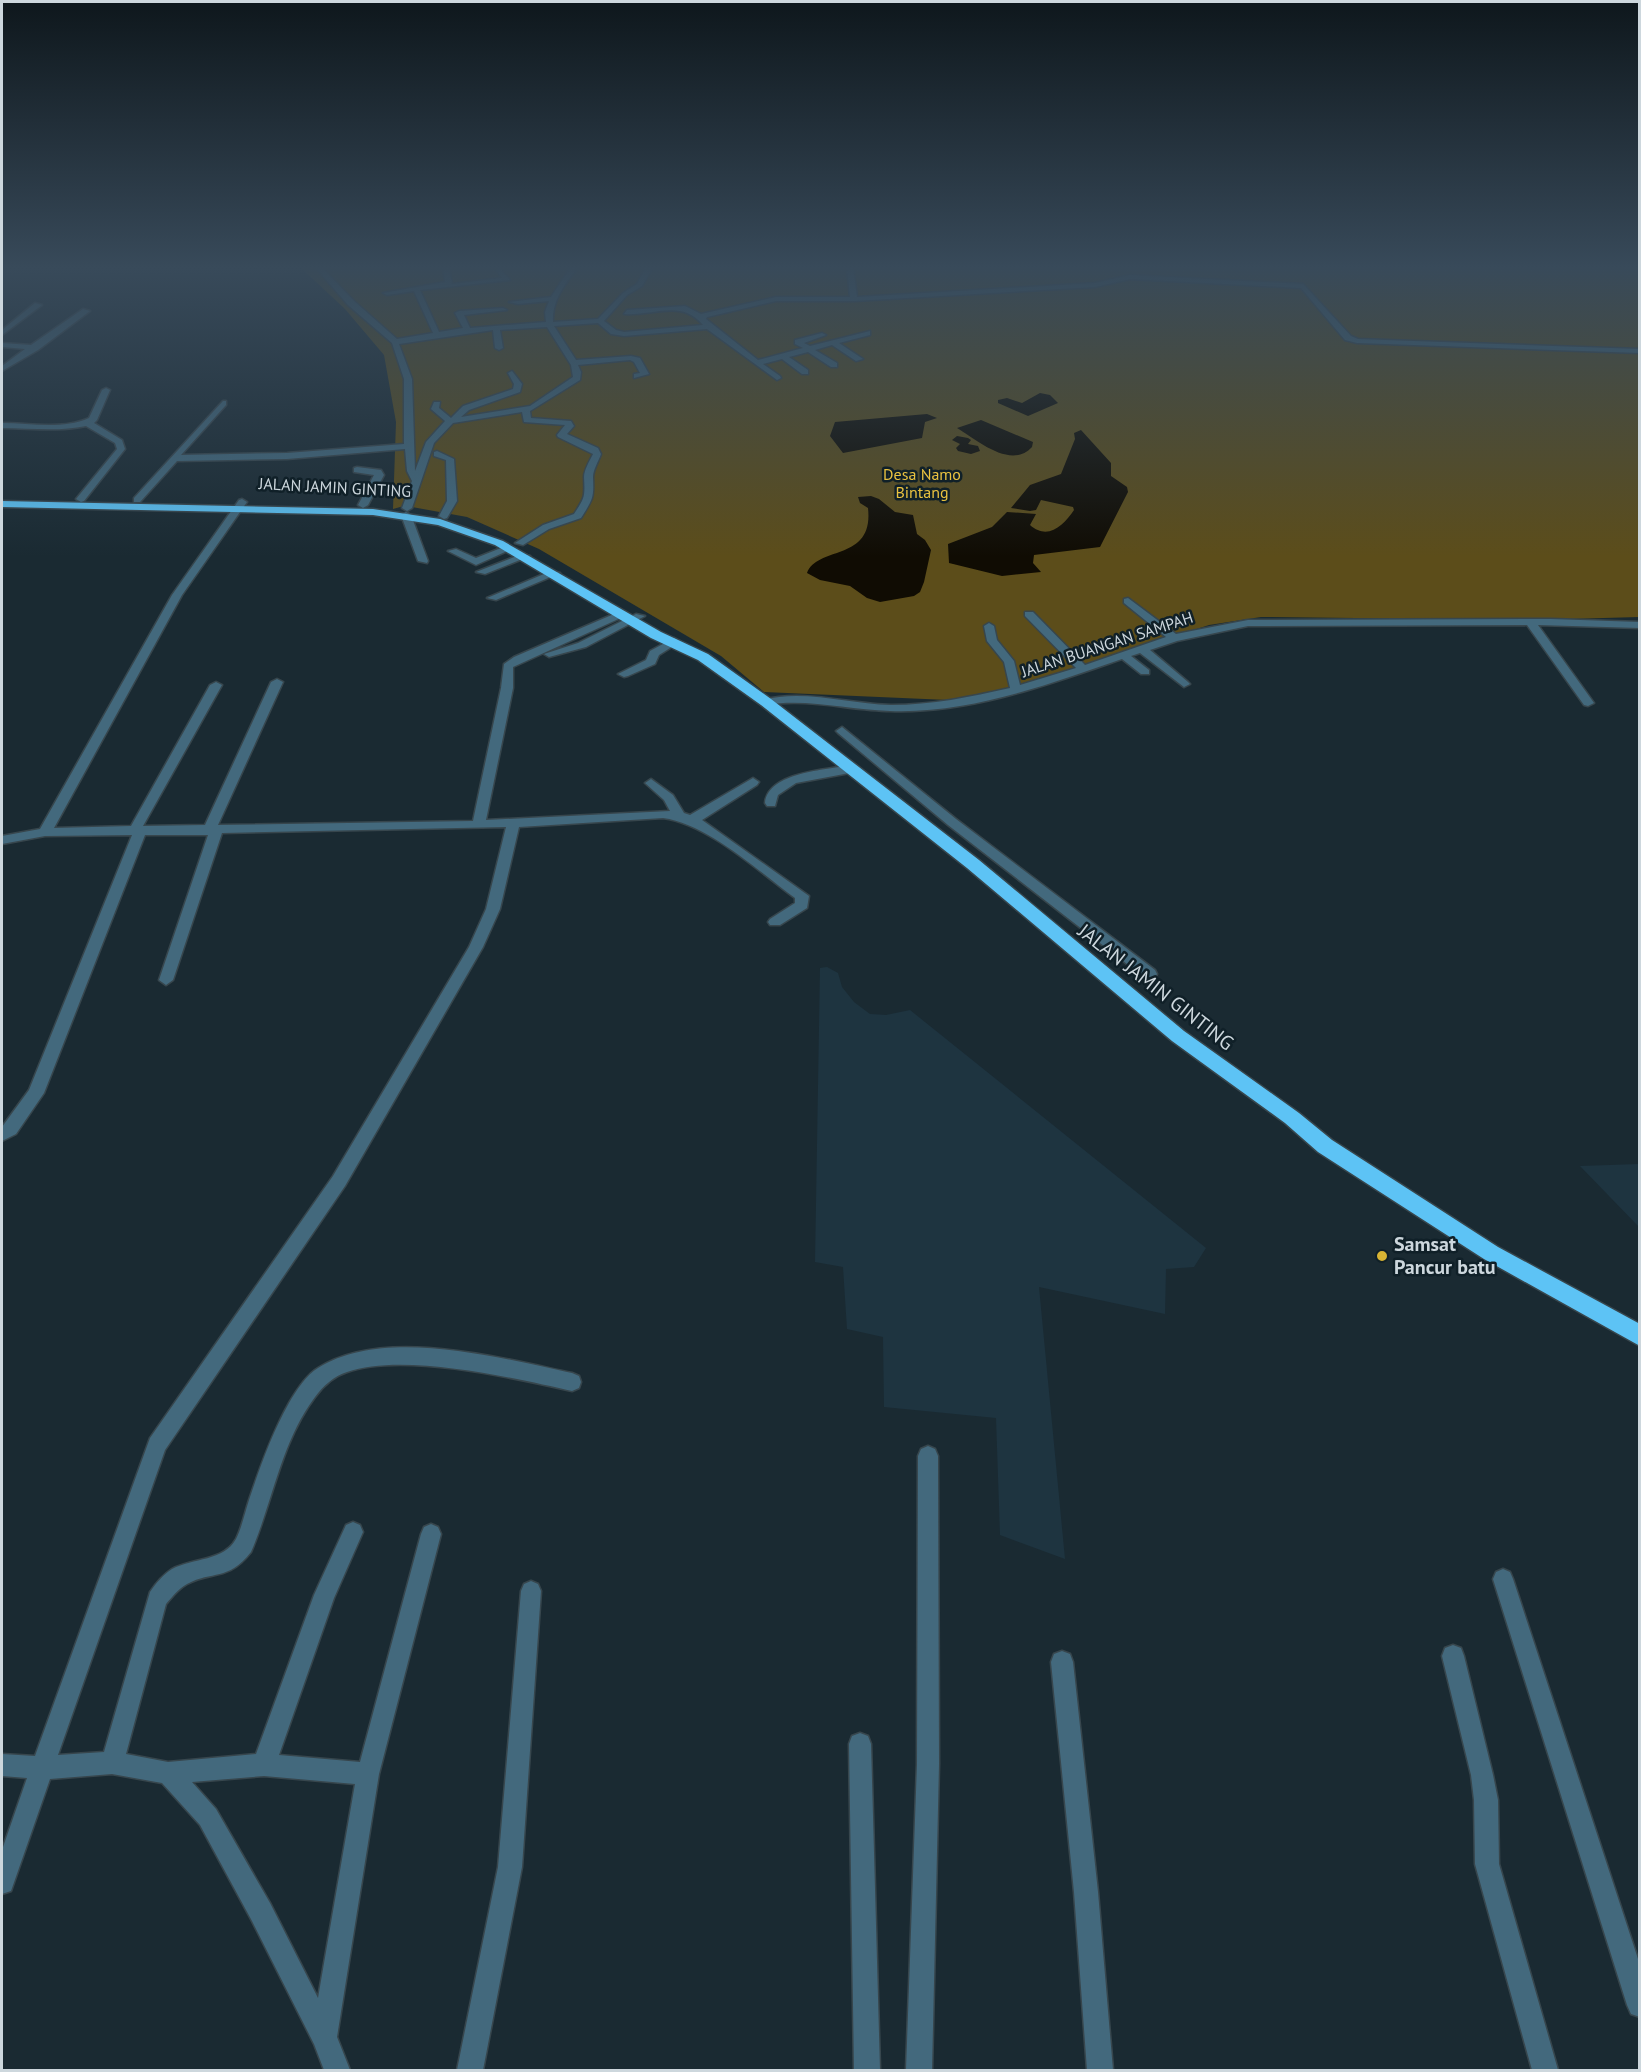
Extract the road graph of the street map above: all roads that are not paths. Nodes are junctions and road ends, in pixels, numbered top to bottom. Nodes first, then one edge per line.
1 (573, 363) edge
2 (403, 364) edge
3 (639, 364) edge
4 (758, 364) edge
5 (794, 364) edge
6 (805, 372) dead end
7 (512, 373) dead end
8 (637, 376) dead end
9 (777, 378) dead end
10 (106, 390) dead end
11 (223, 403) dead end
12 (437, 404) dead end
13 (526, 409) junction
14 (452, 421) junction
15 (88, 423) junction
16 (2, 425) edge
17 (441, 429) junction
18 (411, 446) junction
19 (437, 454) junction
20 (173, 458) junction
21 (357, 470) dead end
22 (421, 470) junction
23 (416, 480) junction
24 (2, 498) edge
25 (81, 499) junction
26 (137, 500) junction
27 (2, 504) edge
28 (238, 505) junction
29 (363, 505) junction
30 (407, 512) junction
31 (444, 516) junction
32 (514, 546) junction
33 (453, 551) dead end
34 (525, 556) junction
35 (423, 561) dead end
36 (481, 572) dead end
37 (555, 573) junction
38 (492, 598) dead end
39 (1128, 601) dead end
40 (621, 614) junction
41 (1029, 614) dead end
42 (636, 619) junction
43 (1530, 622) junction
44 (1640, 625) edge
45 (989, 626) dead end
46 (1174, 638) junction
47 (671, 640) junction
48 (1142, 649) junction
49 (548, 654) dead end
50 (1122, 655) junction
51 (1083, 669) junction
52 (1145, 672) dead end
53 (624, 675) dead end
54 (278, 682) dead end
55 (1184, 684) dead end
56 (216, 685) dead end
57 (1016, 690) junction
58 (766, 702) junction
59 (1588, 703) dead end
60 (842, 730) dead end
61 (851, 769) junction
62 (753, 782) dead end
63 (651, 783) dead end
64 (771, 803) dead end
65 (685, 818) junction
66 (514, 822) junction
67 (952, 822) junction
68 (479, 825) junction
69 (137, 830) junction
70 (213, 831) junction
71 (45, 832) junction
72 (932, 833) junction
73 (2, 840) edge
74 (776, 922) dead end
75 (1150, 974) dead end
76 (166, 980) dead end
77 (2, 1135) edge
78 (1640, 1336) edge
79 (572, 1382) dead end
80 (928, 1455) dead end
81 (353, 1532) dead end
82 (431, 1534) dead end
83 (1503, 1579) dead end
84 (531, 1592) dead end
85 (1454, 1656) dead end
86 (1062, 1662) dead end
87 (860, 1744) dead end
88 (112, 1763) junction
89 (2, 1765) edge
90 (264, 1765) junction
91 (43, 1768) junction
92 (168, 1773) junction
93 (368, 1774) junction
94 (2, 1882) edge
95 (1640, 2005) edge
96 (324, 2037) junction
97 (337, 2070) edge
98 (470, 2070) edge
99 (867, 2070) edge
100 (920, 2070) edge
101 (1100, 2070) edge
102 (1545, 2070) edge

1 - 13 street
2 - 18 street
3 - 8 street
4 - 9 street
5 - 6 street
7 - 14 street
10 - 15 street
11 - 20 street
12 - 14 street
13 - 14 street
13 - 32 street
14 - 17 street
15 - 16 street
15 - 25 street
17 - 19 street
17 - 22 street
18 - 20 street
18 - 23 street
19 - 22 street
19 - 31 street
20 - 26 street
21 - 29 street
22 - 23 street
23 - 30 street
24 - 25 highway, JALAN JAMIN GINTING
25 - 26 highway, JALAN JAMIN GINTING
26 - 28 highway, JALAN JAMIN GINTING
27 - 28 highway, JALAN JAMIN GINTING
28 - 29 highway, JALAN JAMIN GINTING
28 - 30 highway, JALAN JAMIN GINTING
28 - 71 street
29 - 30 highway, JALAN JAMIN GINTING
30 - 31 highway, JALAN JAMIN GINTING
30 - 32 highway, JALAN JAMIN GINTING
30 - 35 street
31 - 32 highway, JALAN JAMIN GINTING
32 - 33 street
32 - 34 highway, JALAN JAMIN GINTING
32 - 42 highway, JALAN JAMIN GINTING
34 - 36 street
34 - 37 highway, JALAN JAMIN GINTING
37 - 38 street
37 - 40 highway, JALAN JAMIN GINTING
39 - 46 street
40 - 42 highway, JALAN JAMIN GINTING
40 - 68 street
41 - 51 street
42 - 47 highway, JALAN JAMIN GINTING
42 - 49 street
43 - 44 street, JALAN BUANGAN SAMPAH
43 - 46 street, JALAN BUANGAN SAMPAH
43 - 59 street
45 - 57 street
46 - 48 street, JALAN BUANGAN SAMPAH
47 - 53 street
47 - 58 highway, JALAN JAMIN GINTING
48 - 50 street, JALAN BUANGAN SAMPAH
48 - 55 street
50 - 51 street, JALAN BUANGAN SAMPAH
50 - 52 street
51 - 57 street, JALAN BUANGAN SAMPAH
54 - 70 street
56 - 69 street
57 - 58 street, JALAN BUANGAN SAMPAH
58 - 61 highway, JALAN JAMIN GINTING
60 - 67 street
61 - 64 street
61 - 72 highway, JALAN JAMIN GINTING
62 - 65 street
63 - 65 street
65 - 66 street
65 - 74 street
66 - 68 street
66 - 91 street
67 - 72 street
67 - 75 street
68 - 70 street
69 - 70 street
69 - 71 street
69 - 77 street
70 - 76 street
71 - 73 street
72 - 78 highway, JALAN JAMIN GINTING
79 - 88 street
80 - 100 street
81 - 90 street
82 - 93 street
83 - 95 street
84 - 98 street
85 - 102 street
86 - 101 street
87 - 99 street
88 - 91 street
88 - 92 street
89 - 91 street
90 - 92 street
90 - 93 street
91 - 94 street
92 - 96 street
93 - 96 street
96 - 97 street

